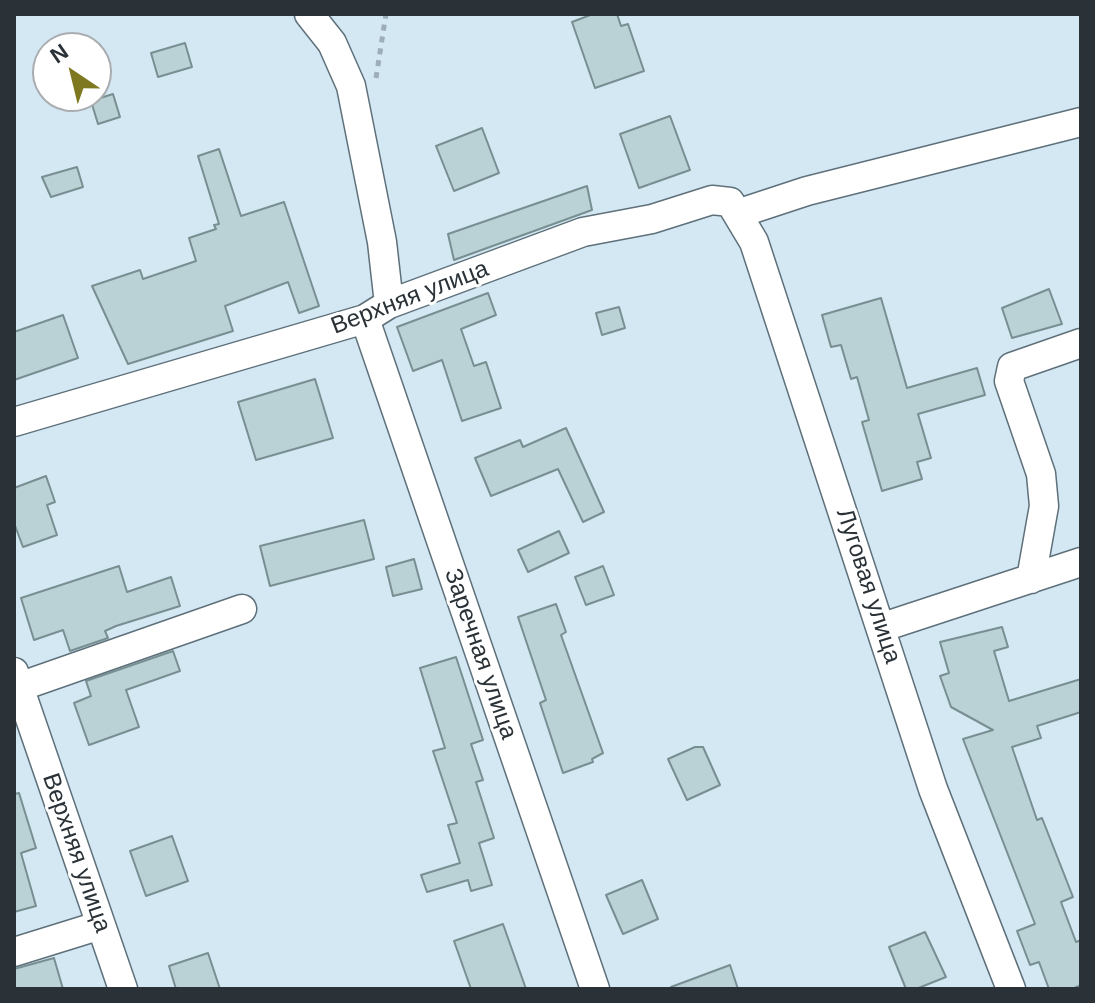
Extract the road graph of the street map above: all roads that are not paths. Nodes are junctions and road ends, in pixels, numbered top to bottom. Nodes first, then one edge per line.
1 (309, 14) edge
2 (1081, 122) edge
3 (740, 213) junction
4 (389, 304) junction
5 (365, 319) junction
6 (1081, 343) edge
7 (14, 422) edge
8 (1081, 562) edge
9 (1031, 579) junction
10 (242, 609) dead end
11 (883, 627) junction
12 (17, 679) edge
13 (101, 925) junction
14 (14, 952) edge
15 (123, 989) edge
16 (595, 989) edge
17 (1011, 989) edge

1 - 4 street
2 - 3 street
3 - 4 street, Верхняя улица
3 - 11 street, Луговая улица
4 - 5 street, Верхняя улица
5 - 7 street, Верхняя улица
5 - 16 street, Заречная улица
6 - 9 street
8 - 9 street
9 - 11 street
10 - 12 street
11 - 17 street, Луговая улица
12 - 13 street, Верхняя улица
13 - 14 street
13 - 15 street, Верхняя улица

